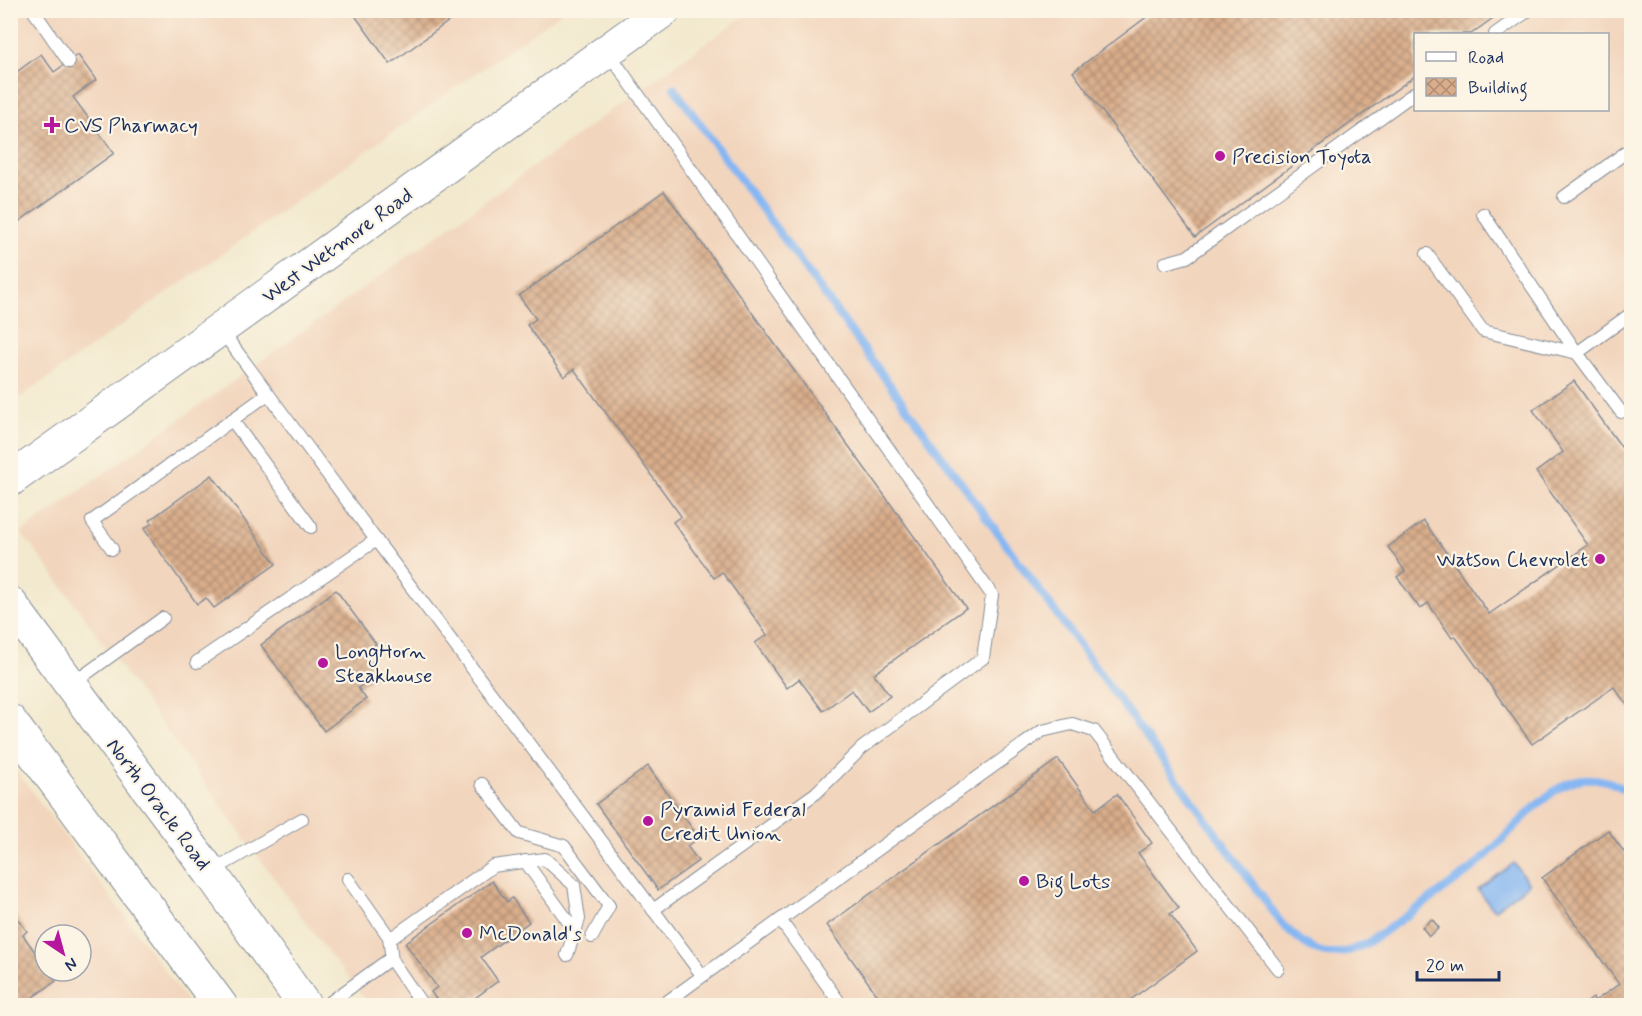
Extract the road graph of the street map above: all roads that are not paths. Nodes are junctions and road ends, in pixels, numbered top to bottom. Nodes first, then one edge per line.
1 (33, 10) edge
2 (664, 10) edge
3 (1529, 10) edge
4 (1497, 33) edge
5 (607, 51) junction
6 (69, 62) dead end
7 (1414, 93) edge
8 (1631, 149) edge
9 (1564, 197) dead end
10 (1483, 214) dead end
11 (1427, 254) dead end
12 (1165, 263) dead end
13 (1632, 313) edge
14 (221, 329) junction
15 (1577, 352) junction
16 (268, 394) junction
17 (1621, 412) dead end
18 (232, 420) junction
19 (10, 480) edge
20 (311, 527) dead end
21 (376, 540) junction
22 (112, 549) dead end
23 (10, 603) edge
24 (163, 618) dead end
25 (197, 662) dead end
26 (71, 685) junction
27 (10, 721) edge
28 (482, 784) dead end
29 (302, 819) dead end
30 (525, 861) junction
31 (210, 872) junction
32 (348, 879) dead end
33 (652, 910) junction
34 (780, 920) junction
35 (575, 931) junction
36 (592, 937) dead end
37 (390, 939) junction
38 (567, 955) dead end
39 (391, 958) junction
40 (1278, 969) dead end
41 (702, 975) junction
42 (221, 1005) edge
43 (305, 1005) edge
44 (325, 1005) edge
45 (423, 1005) edge
46 (661, 1005) edge
47 (842, 1005) edge

1 - 6 lane
2 - 5 main road, West Wetmore Road
3 - 4 lane
5 - 14 main road, West Wetmore Road
5 - 33 lane
7 - 12 lane
8 - 9 lane
10 - 15 lane
11 - 15 lane
13 - 15 lane
14 - 16 lane
14 - 19 main road, West Wetmore Road
15 - 17 lane
16 - 18 lane
16 - 21 lane
18 - 20 lane
18 - 22 lane
21 - 25 lane
21 - 33 lane
23 - 26 main road, North Oracle Road
24 - 26 lane
26 - 31 main road, North Oracle Road
27 - 42 main road
28 - 36 lane
29 - 31 lane
30 - 35 lane
30 - 35 lane
30 - 37 lane
31 - 43 main road, North Oracle Road
32 - 37 lane
33 - 41 lane
34 - 40 lane
34 - 41 lane
34 - 47 lane
35 - 38 lane
37 - 39 lane
39 - 44 lane
39 - 45 lane
41 - 46 lane

